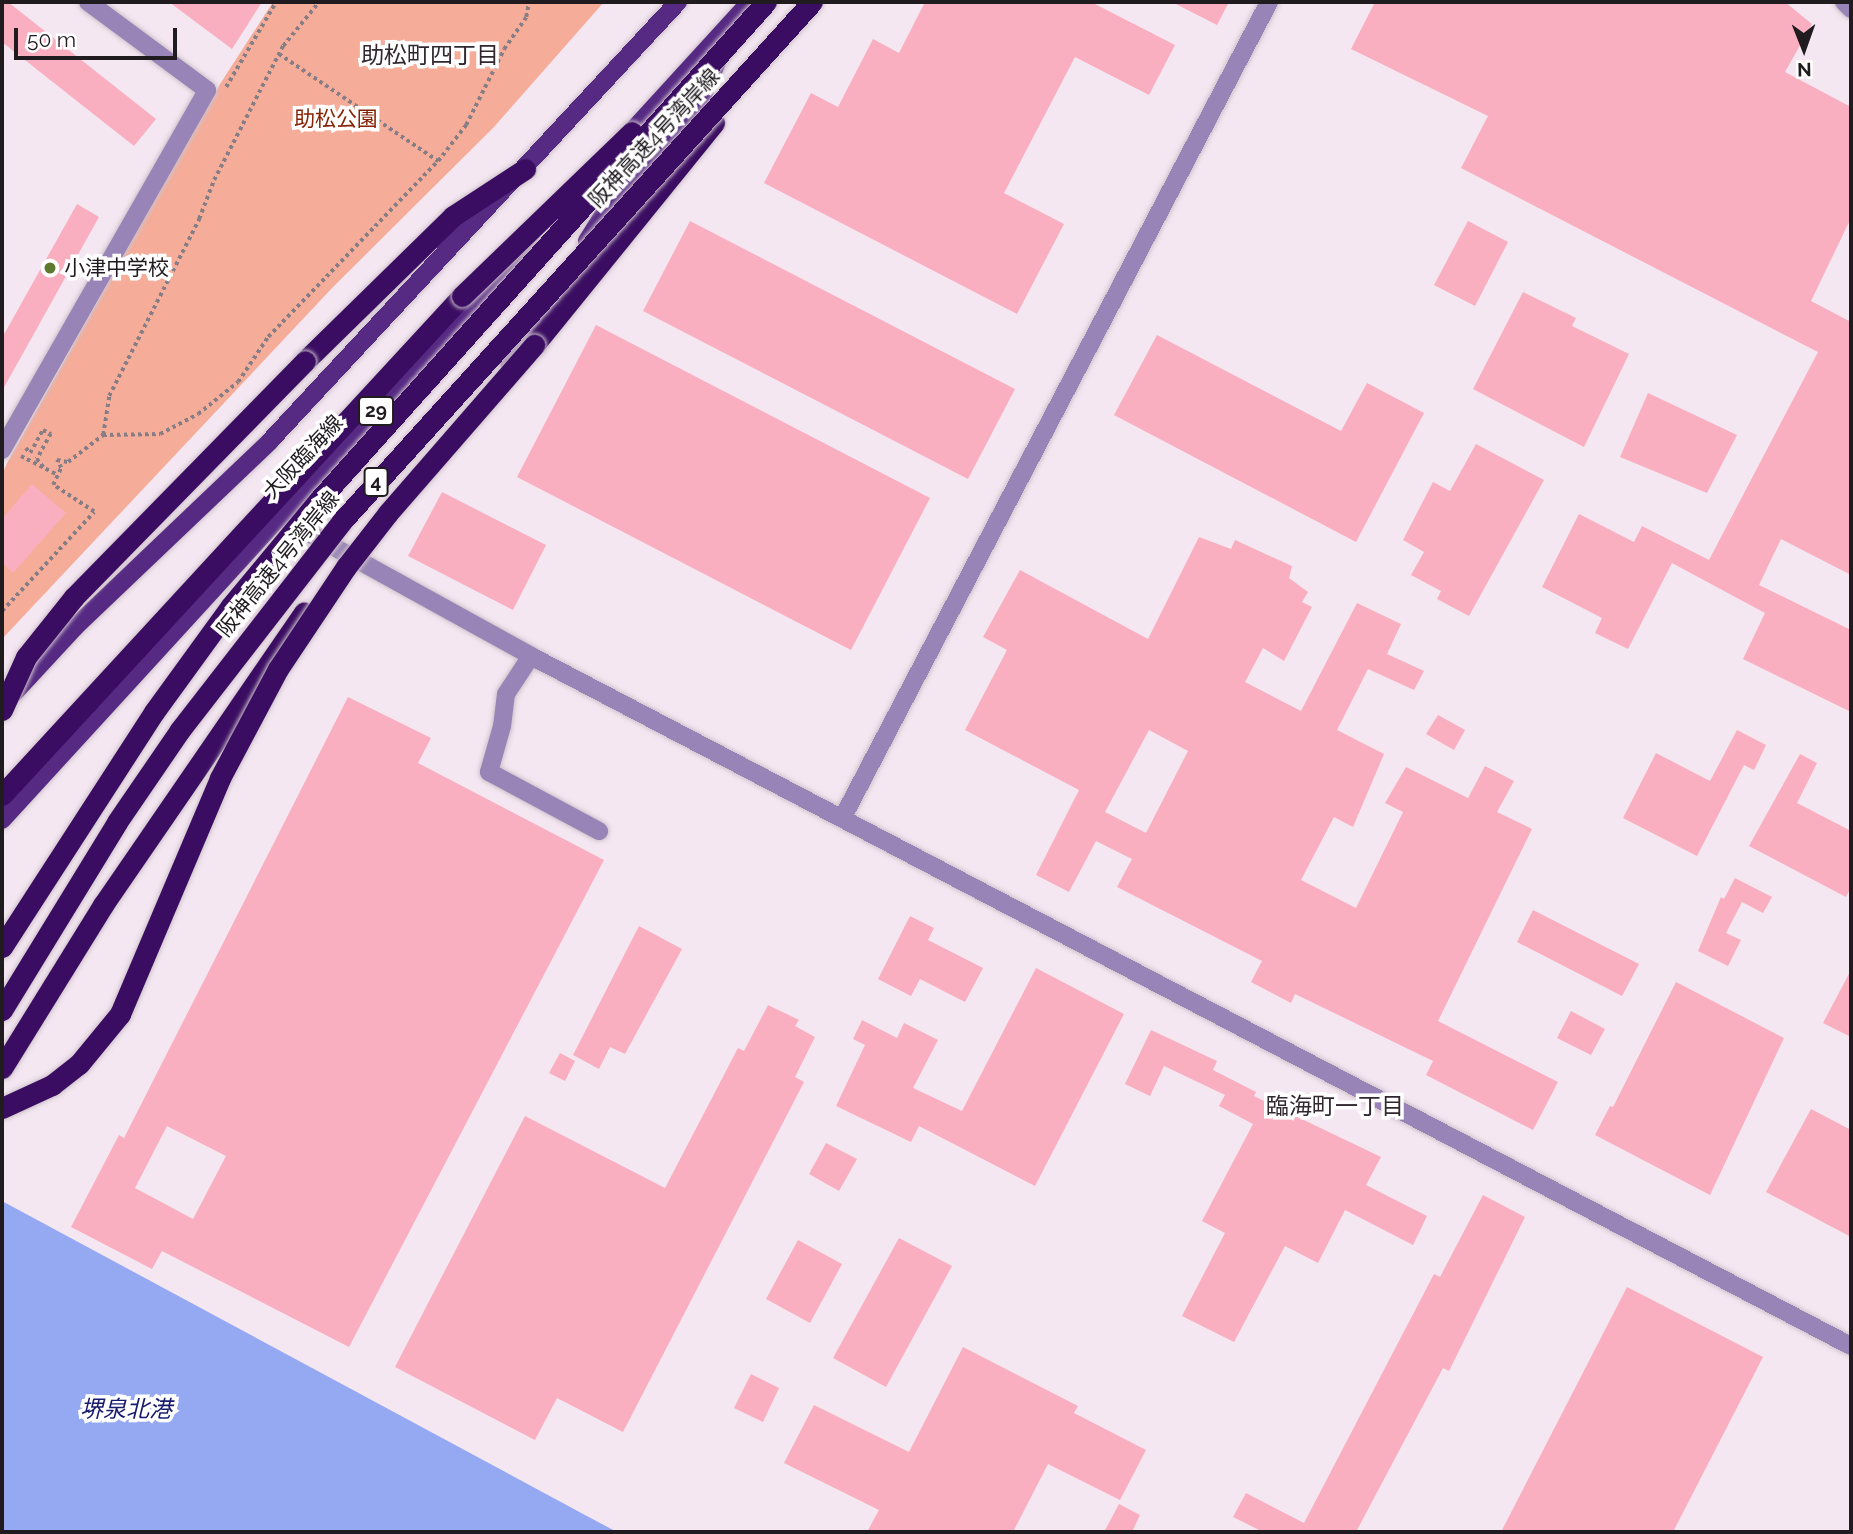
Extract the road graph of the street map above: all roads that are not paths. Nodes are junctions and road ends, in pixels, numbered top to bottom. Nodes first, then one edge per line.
1 (88, 2) edge
2 (678, 2) edge
3 (750, 2) edge
4 (757, 2) edge
5 (766, 2) edge
6 (1269, 2) edge
7 (1844, 2) edge
8 (806, 8) edge
9 (1851, 9) edge
10 (734, 20) junction
11 (525, 169) junction
12 (2, 450) edge
13 (279, 516) junction
14 (344, 556) junction
15 (531, 656) junction
16 (2, 708) edge
17 (2, 795) edge
18 (843, 817) junction
19 (2, 820) edge
20 (599, 831) dead end
21 (2, 947) edge
22 (2, 1010) edge
23 (2, 1068) edge
24 (2, 1108) edge
25 (1851, 1346) edge

1 - 12 street
2 - 11 main road, 大阪臨海線
3 - 10 main road, 大阪臨海線 / 29
4 - 17 highway, bridge
5 - 21 highway, 阪神高速4号湾岸線 / 4, bridge
6 - 18 street
7 - 9 street
8 - 22 highway, 阪神高速4号湾岸線 / 4, bridge
8 - 24 highway, bridge
10 - 13 main road, 大阪臨海線 / 29
10 - 14 main road
11 - 16 main road, 大阪臨海線
11 - 16 highway, bridge
13 - 14 street
13 - 19 main road, 大阪臨海線 / 29
14 - 15 street
14 - 23 highway
15 - 18 street
15 - 20 street
18 - 25 street

